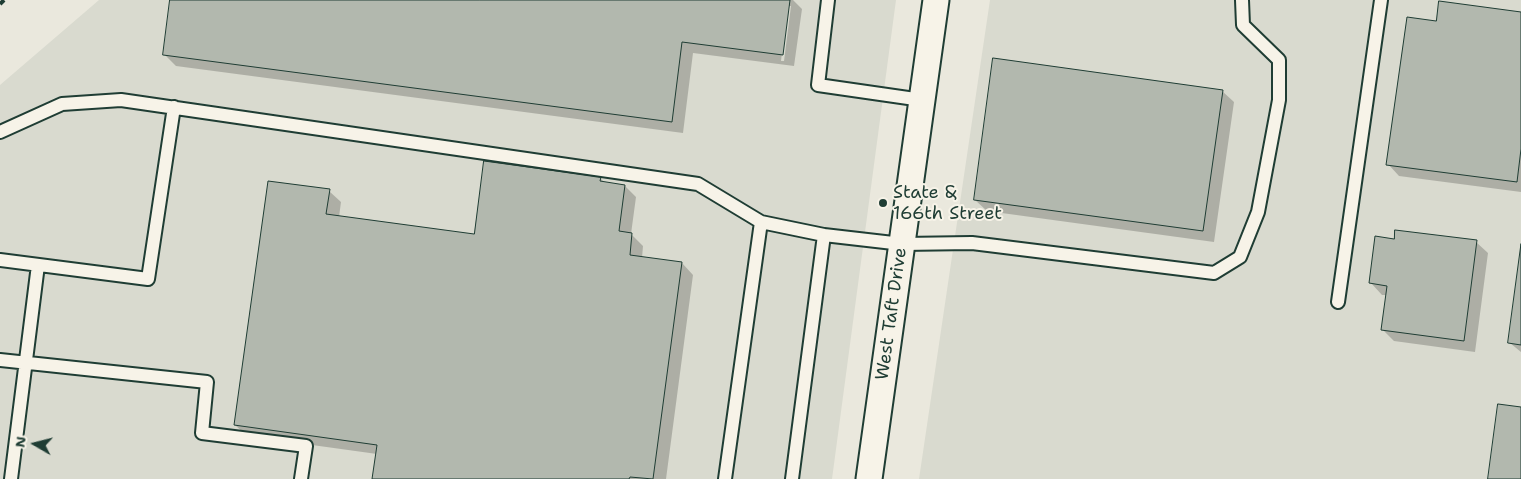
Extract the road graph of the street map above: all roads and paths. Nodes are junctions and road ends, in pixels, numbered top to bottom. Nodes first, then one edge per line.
1 (828, 0) edge
2 (936, 0) edge
3 (1242, 0) edge
4 (1381, 0) edge
5 (922, 100) junction
6 (174, 108) junction
7 (0, 132) edge
8 (761, 222) junction
9 (824, 234) junction
10 (902, 244) junction
11 (0, 260) edge
12 (38, 265) junction
13 (1338, 302) dead end
14 (0, 360) edge
15 (25, 362) junction
16 (11, 479) edge
17 (301, 479) edge
18 (725, 479) edge
19 (792, 479) edge
20 (869, 479) edge

1 - 5 lane
2 - 5 street, West Taft Drive
3 - 10 lane
4 - 13 lane
5 - 10 street, West Taft Drive
6 - 7 lane
6 - 8 lane
6 - 12 lane
8 - 9 lane
8 - 18 lane
9 - 10 lane
9 - 19 lane
10 - 20 street, West Taft Drive
11 - 12 lane
12 - 15 lane
14 - 15 lane
15 - 16 lane
15 - 17 lane

